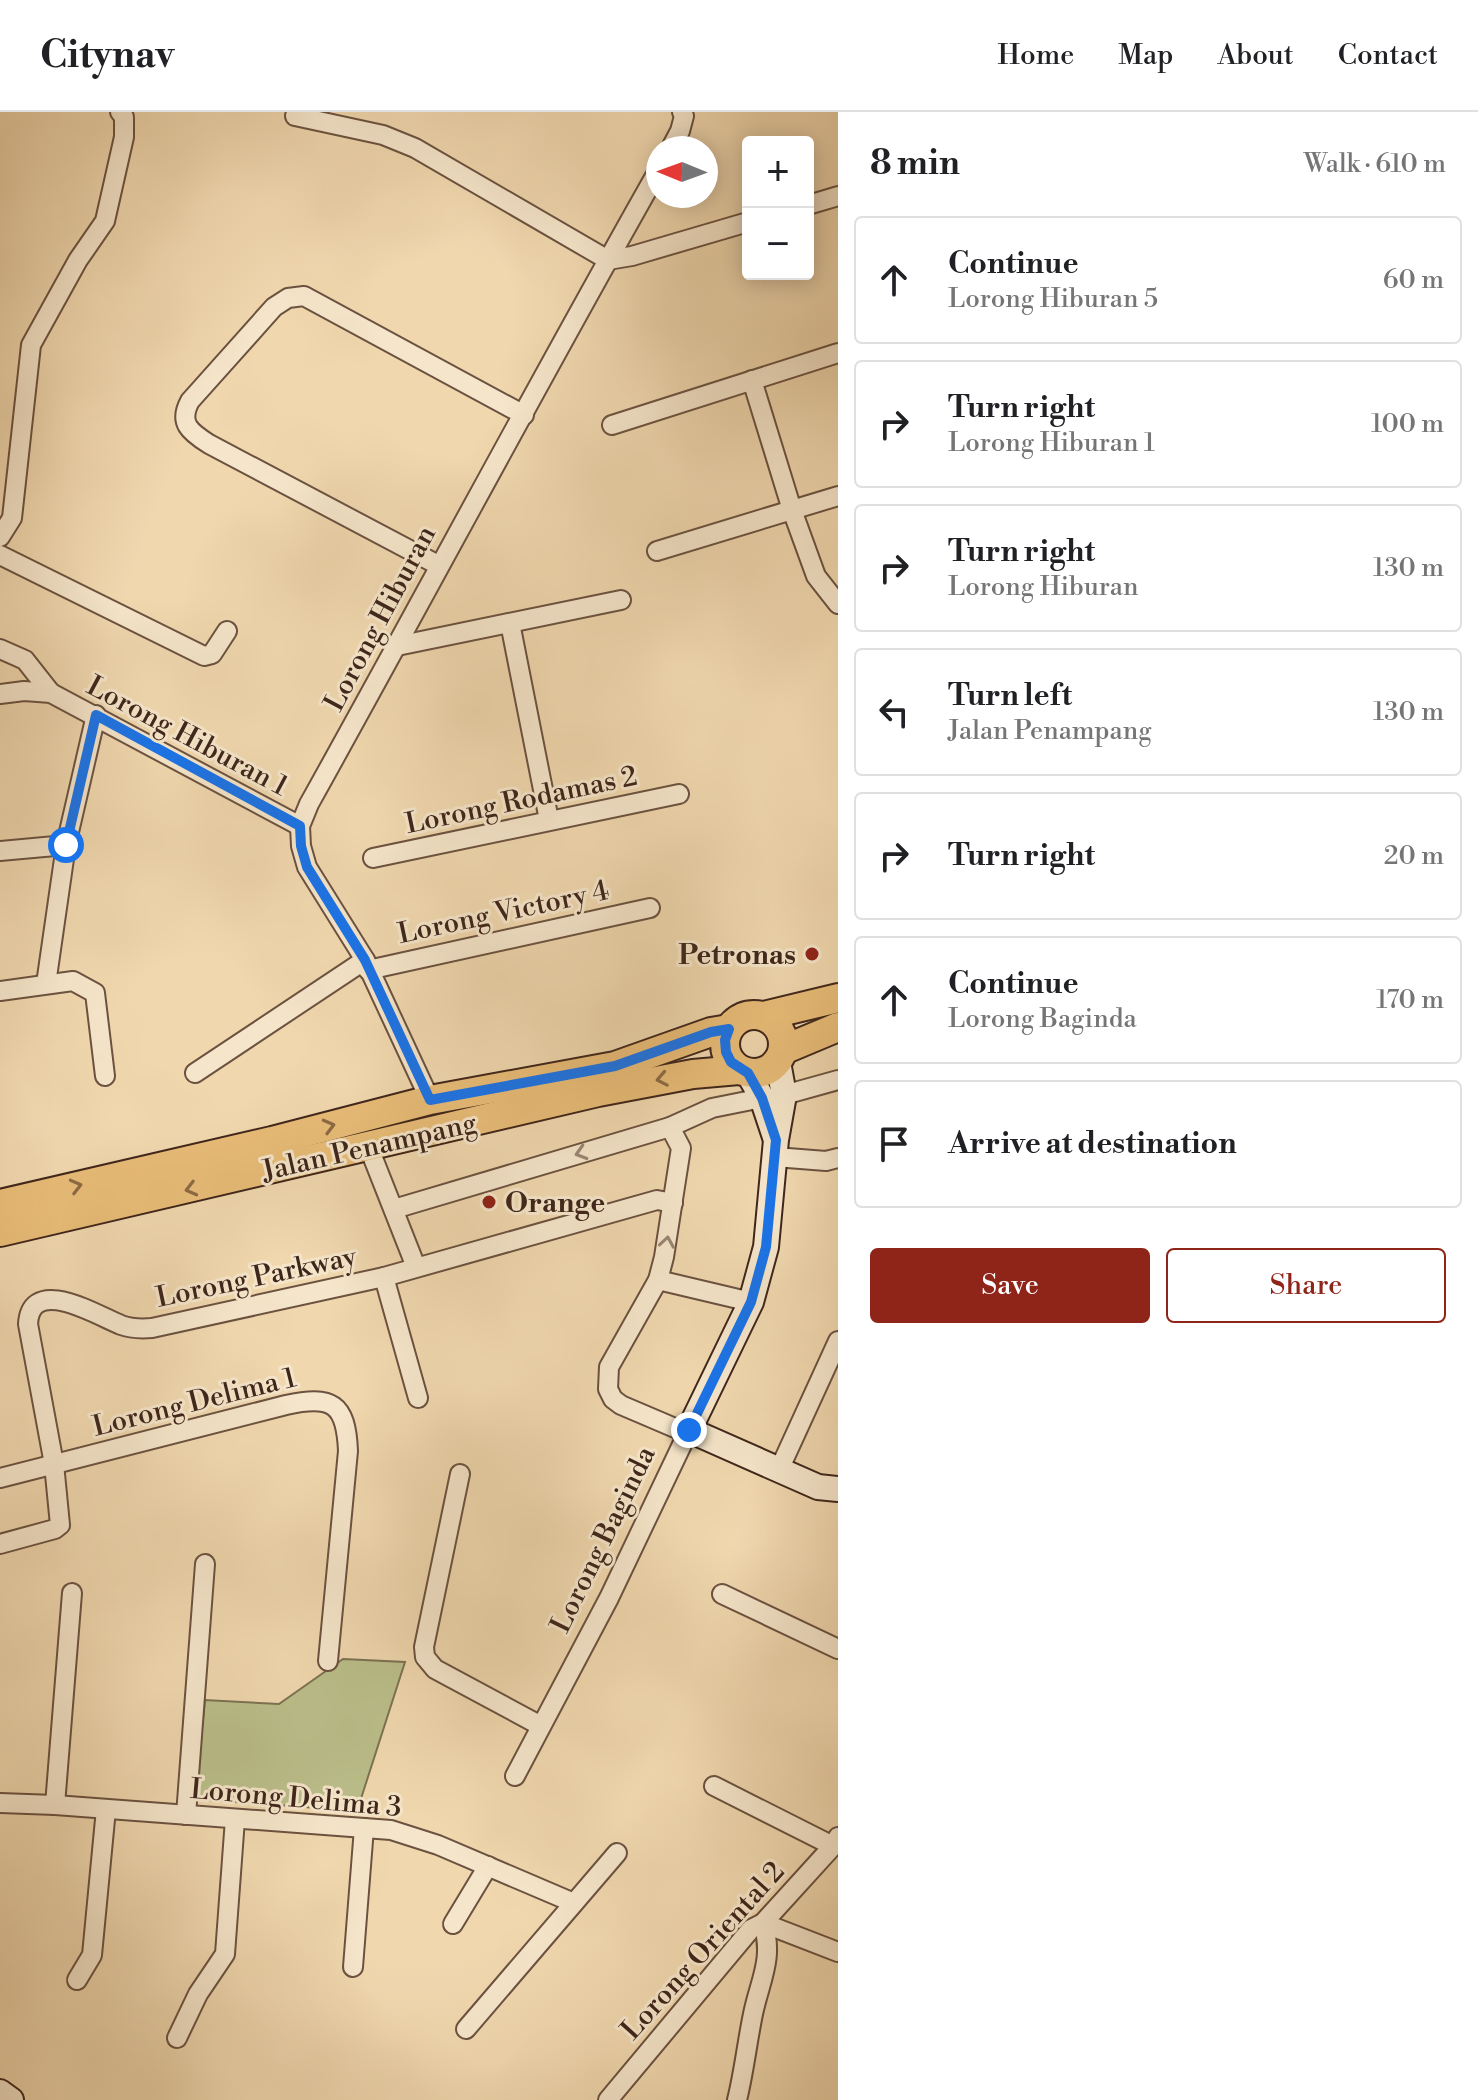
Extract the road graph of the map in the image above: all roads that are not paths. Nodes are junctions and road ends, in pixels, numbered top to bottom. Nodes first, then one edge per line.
1 (120, 112) edge
2 (682, 112) edge
3 (295, 116) dead end
4 (677, 136) edge
5 (646, 192) edge
6 (838, 196) edge
7 (814, 203) edge
8 (742, 224) edge
9 (608, 260) junction
10 (838, 353) edge
11 (752, 380) junction
12 (524, 415) junction
13 (612, 425) dead end
14 (838, 496) edge
15 (792, 510) junction
16 (0, 537) edge
17 (657, 551) dead end
18 (0, 555) edge
19 (438, 565) junction
20 (621, 600) dead end
21 (838, 604) edge
22 (510, 623) junction
23 (227, 631) dead end
24 (397, 646) junction
25 (0, 649) edge
26 (51, 693) junction
27 (0, 694) edge
28 (96, 715) junction
29 (679, 794) dead end
30 (549, 820) junction
31 (300, 826) junction
32 (66, 845) junction
33 (0, 851) edge
34 (373, 858) dead end
35 (650, 908) dead end
36 (366, 965) junction
37 (46, 984) junction
38 (0, 991) edge
39 (838, 998) edge
40 (764, 1016) junction
41 (838, 1027) edge
42 (729, 1029) junction
43 (781, 1056) junction
44 (744, 1072) junction
45 (195, 1073) dead end
46 (105, 1076) dead end
47 (838, 1080) edge
48 (773, 1097) junction
49 (430, 1100) junction
50 (670, 1127) junction
51 (369, 1148) junction
52 (234, 1149) junction
53 (775, 1149) junction
54 (838, 1158) edge
55 (257, 1172) junction
56 (673, 1203) junction
57 (0, 1204) edge
58 (394, 1209) junction
59 (0, 1232) edge
60 (416, 1267) junction
61 (384, 1277) junction
62 (658, 1280) junction
63 (751, 1302) junction
64 (838, 1341) edge
65 (418, 1398) dead end
66 (689, 1430) junction
67 (54, 1464) junction
68 (779, 1470) junction
69 (460, 1474) dead end
70 (0, 1478) edge
71 (838, 1489) edge
72 (0, 1544) edge
73 (205, 1564) dead end
74 (72, 1593) dead end
75 (722, 1594) dead end
76 (838, 1649) edge
77 (328, 1661) dead end
78 (541, 1726) junction
79 (515, 1776) dead end
80 (714, 1786) dead end
81 (0, 1803) edge
82 (55, 1805) junction
83 (106, 1809) junction
84 (186, 1815) junction
85 (235, 1819) junction
86 (364, 1828) junction
87 (836, 1842) edge
88 (617, 1853) dead end
89 (488, 1866) junction
90 (574, 1903) junction
91 (763, 1923) junction
92 (453, 1924) dead end
93 (838, 1952) edge
94 (353, 1967) dead end
95 (77, 1980) dead end
96 (466, 2029) dead end
97 (177, 2038) dead end
98 (0, 2092) edge
99 (11, 2100) edge
100 (608, 2100) edge
101 (737, 2100) edge

1 - 16 street
2 - 4 street
3 - 9 street
5 - 9 street, Lorong Hiburan
6 - 7 street
8 - 9 street
9 - 12 street, Lorong Hiburan
10 - 11 street
11 - 13 street
11 - 15 street
12 - 19 street, Lorong Hiburan
12 - 19 street
14 - 15 street
15 - 17 street
15 - 21 street
18 - 23 street
19 - 24 street, Lorong Hiburan
20 - 22 street
22 - 24 street
22 - 30 street
24 - 31 street, Lorong Hiburan
25 - 26 street
26 - 27 street, Lorong Hiburan 1
26 - 28 street, Lorong Hiburan 1
28 - 31 street, Lorong Hiburan 1
28 - 32 street
29 - 30 street, Lorong Rodamas 2
30 - 34 street, Lorong Rodamas 2
31 - 36 street
32 - 33 street
32 - 37 street
35 - 36 street, Lorong Victory 4
36 - 45 street
36 - 49 street
37 - 38 street
37 - 46 street
39 - 40 main road
40 - 42 main road
40 - 43 main road
41 - 43 main road
42 - 44 main road
42 - 49 main road, Jalan Penampang
43 - 44 main road
43 - 48 street, Lorong Baginda
44 - 48 street, Lorong Baginda
44 -> 51 main road, Jalan Penampang
47 - 48 street
48 - 50 street
48 - 53 street, Lorong Baginda
52 -> 49 main road, Jalan Penampang
50 - 56 street
50 -> 58 street
51 - 55 main road, Jalan Penampang
51 - 58 street
52 - 55 main road
57 -> 52 main road, Jalan Penampang
53 - 54 street
53 - 63 street, Lorong Baginda
55 -> 59 main road, Jalan Penampang
56 - 60 street, Lorong Parkway
62 -> 56 street
58 - 60 street
60 - 61 street, Lorong Parkway
61 - 65 street
61 - 67 street, Lorong Parkway
62 - 63 street
62 - 66 street
63 - 66 street, Lorong Baginda
64 - 68 street
66 - 68 street
66 - 78 street, Lorong Baginda
67 - 70 street, Lorong Delima 1
67 - 72 street
67 - 77 street, Lorong Delima 1
68 - 71 street
69 - 78 street
73 - 84 street
74 - 82 street
75 - 76 street
78 - 79 street, Lorong Baginda
80 - 87 street
81 - 82 street, Lorong Delima 3
82 - 83 street, Lorong Delima 3
83 - 84 street, Lorong Delima 3
83 - 95 street
84 - 85 street, Lorong Delima 3
85 - 86 street, Lorong Delima 3
85 - 97 street
86 - 89 street, Lorong Delima 3
86 - 94 street
87 - 91 street, Lorong Oriental 2
88 - 90 street
89 - 90 street, Lorong Delima 3
89 - 92 street
90 - 96 street
91 - 93 street
91 - 100 street, Lorong Oriental 2
91 - 101 street
98 - 99 street

